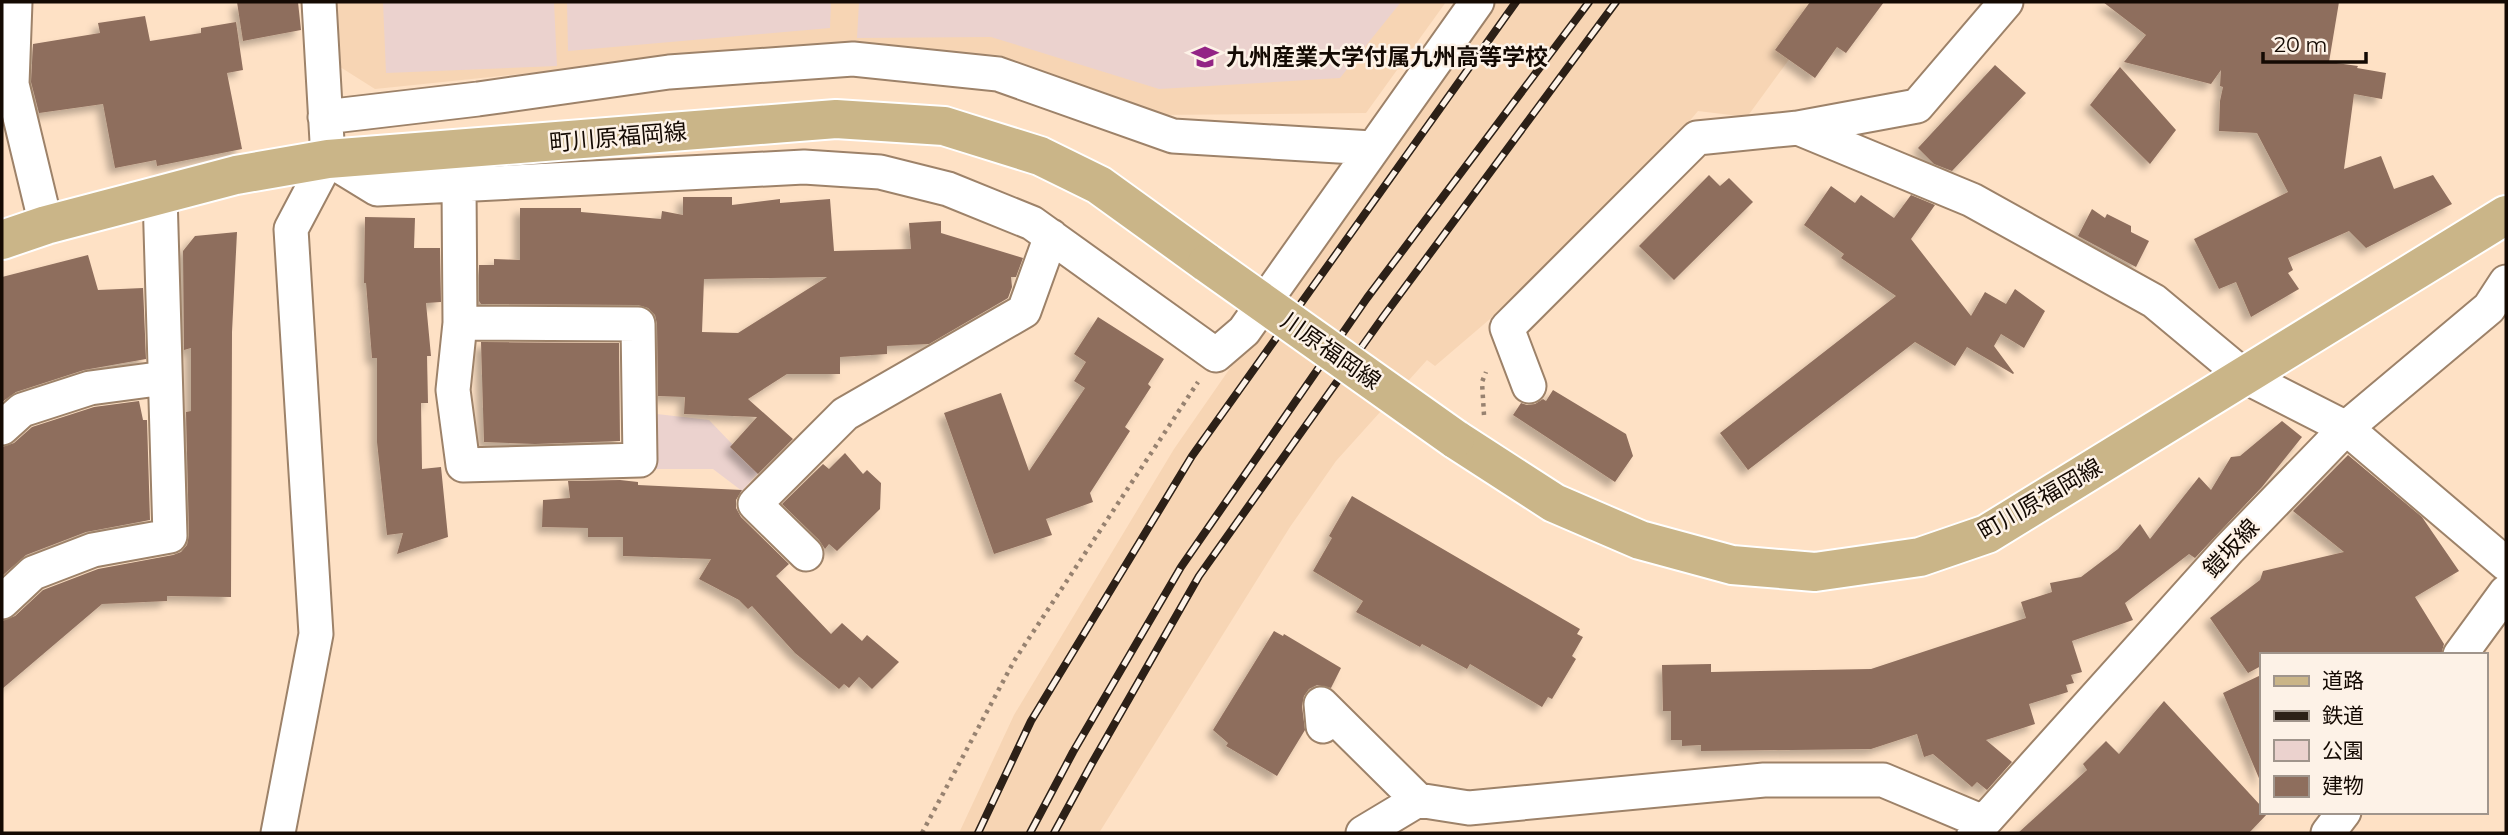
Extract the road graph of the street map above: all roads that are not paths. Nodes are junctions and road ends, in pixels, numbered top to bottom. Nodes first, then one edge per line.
1 (15, 2) edge
2 (319, 2) edge
3 (1477, 2) edge
4 (2006, 2) edge
5 (325, 117) junction
6 (1798, 128) junction
7 (1372, 148) junction
8 (328, 159) junction
9 (459, 185) junction
10 (160, 195) junction
11 (2506, 215) edge
12 (46, 225) junction
13 (1051, 236) junction
14 (2, 240) edge
15 (1207, 263) joint
16 (2506, 282) edge
17 (460, 323) junction
18 (2244, 376) junction
19 (166, 378) junction
20 (1529, 386) dead end
21 (2, 428) edge
22 (2346, 428) junction
23 (1455, 439) joint
24 (806, 554) dead end
25 (2506, 564) edge
26 (2506, 592) edge
27 (2, 602) edge
28 (2461, 653) edge
29 (1323, 726) dead end
30 (1418, 800) junction
31 (2342, 814) edge
32 (1978, 828) edge
33 (278, 833) edge
34 (1363, 833) edge
35 (2328, 833) edge

1 - 12 street
2 - 5 street
3 - 7 street
4 - 6 street
5 - 7 street
5 - 8 street
6 - 18 street
6 - 20 street
7 - 13 street
8 - 9 street
8 - 10 main road, 町川原福岡線
8 - 15 main road, 町川原福岡線
8 - 33 street
9 - 13 street
9 - 17 street
10 - 12 main road, 町川原福岡線
10 - 19 street
11 - 18 main road, 町川原福岡線
12 - 14 main road, 町川原福岡線
13 - 24 street
15 - 23 main road, 川原福岡線, bridge
16 - 22 street, 鎧坂線
17 - 17 street
18 - 22 street
18 - 23 main road, 町川原福岡線
19 - 21 street
19 - 27 street
22 - 25 street
22 - 32 street, 鎧坂線
26 - 28 street
29 - 30 street
30 - 32 street
30 - 34 street
31 - 35 street

